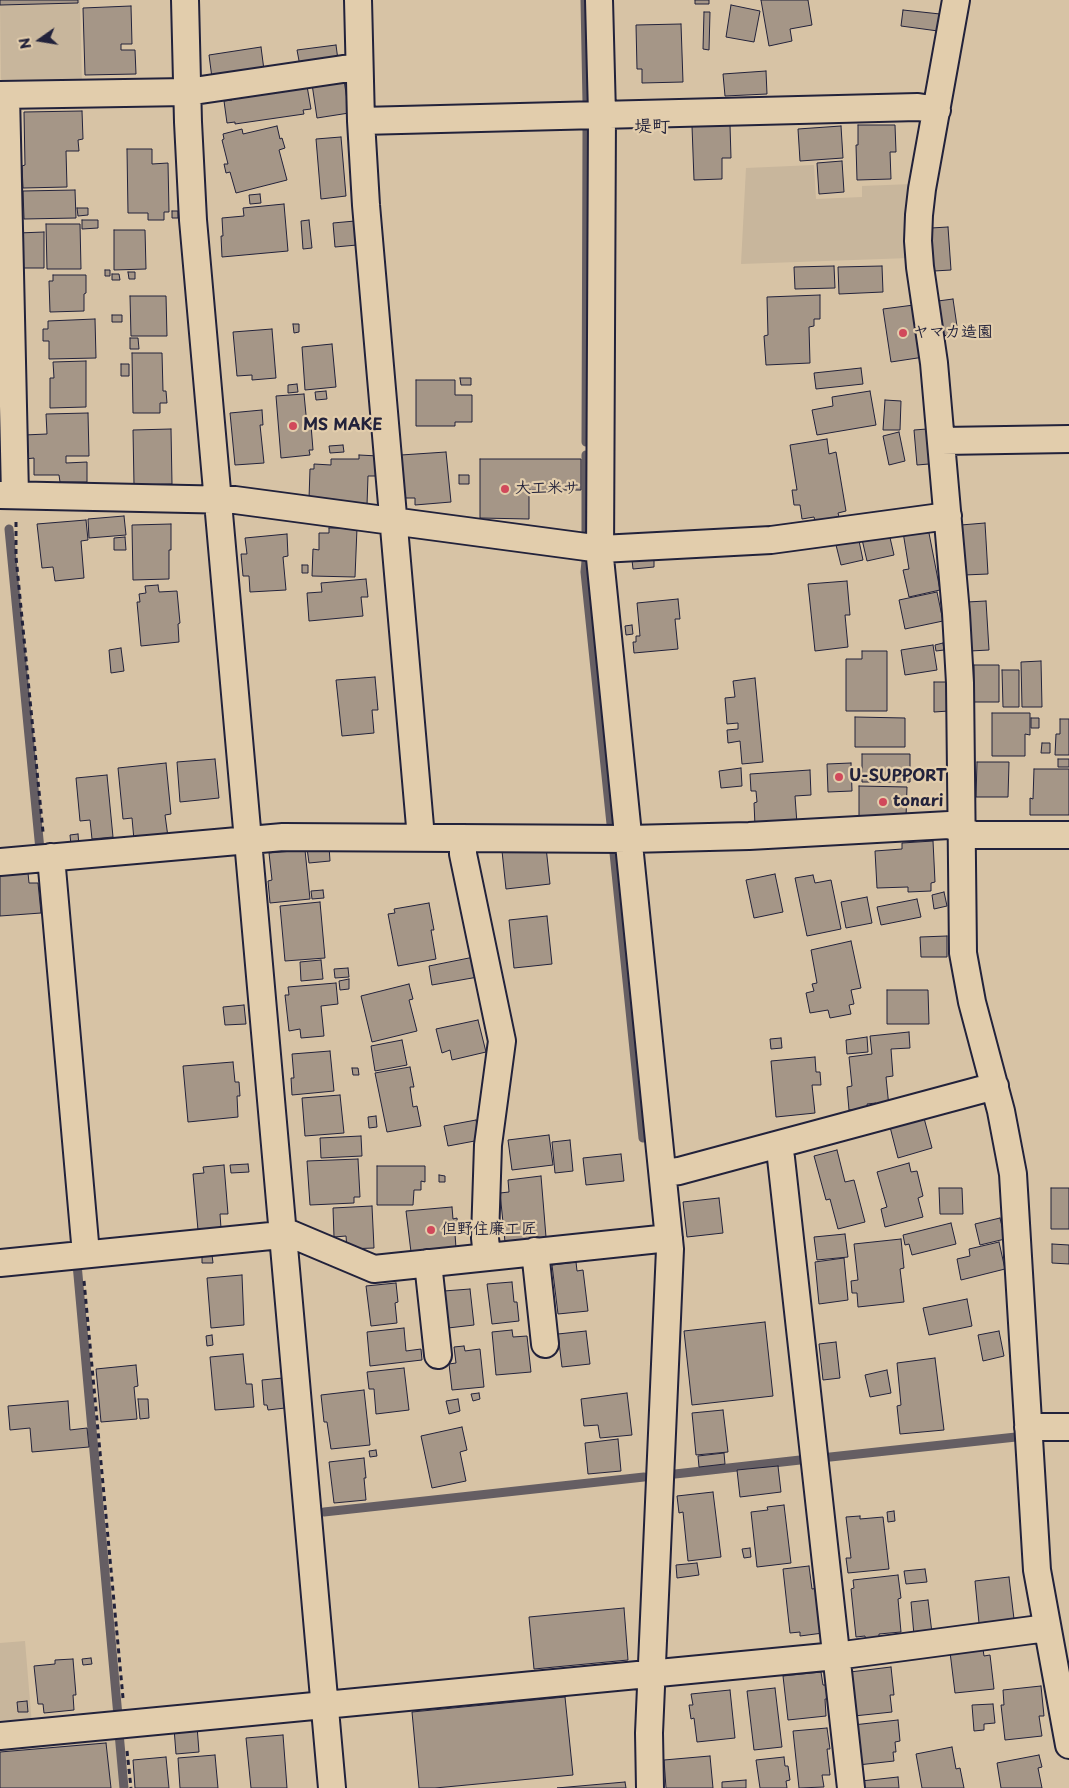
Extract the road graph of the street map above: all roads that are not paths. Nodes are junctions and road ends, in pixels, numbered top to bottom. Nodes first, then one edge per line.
1 (184, 0) edge
2 (358, 0) edge
3 (599, 0) edge
4 (956, 0) edge
5 (359, 68) junction
6 (187, 92) junction
7 (3, 95) edge
8 (937, 110) junction
9 (602, 114) junction
10 (361, 121) junction
11 (1069, 439) edge
12 (942, 441) junction
13 (8, 495) edge
14 (218, 500) junction
15 (948, 516) junction
16 (394, 521) junction
17 (601, 549) junction
18 (961, 830) junction
19 (1069, 835) edge
20 (422, 838) junction
21 (463, 838) junction
22 (629, 839) junction
23 (248, 840) junction
24 (48, 858) junction
25 (0, 862) edge
26 (995, 1086) junction
27 (778, 1144) junction
28 (663, 1173) junction
29 (283, 1235) junction
30 (669, 1238) junction
31 (535, 1251) junction
32 (84, 1255) junction
33 (487, 1257) junction
34 (0, 1263) edge
35 (428, 1263) junction
36 (545, 1344) dead end
37 (438, 1355) dead end
38 (1028, 1427) junction
39 (1069, 1427) edge
40 (1047, 1628) junction
41 (836, 1656) junction
42 (652, 1674) junction
43 (325, 1705) junction
44 (0, 1736) edge
45 (1069, 1745) edge
46 (332, 1788) edge
47 (650, 1788) edge
48 (851, 1788) edge

1 - 6 street
2 - 5 street
3 - 9 street
4 - 8 street
5 - 6 street
5 - 10 street
6 - 7 street
6 - 14 street
7 - 13 street
8 - 9 street
8 - 12 street
9 - 10 street
9 - 17 street
10 - 16 street
11 - 12 street
12 - 15 street
13 - 14 street
14 - 16 street
14 - 23 street
15 - 17 street
15 - 18 street
16 - 17 street
16 - 20 street
17 - 22 street
18 - 19 street
18 - 22 street
18 - 26 street
20 - 21 street
20 - 23 street
21 - 22 street
21 - 33 street
22 - 28 street
23 - 24 street
23 - 29 street
24 - 25 street
24 - 32 street
26 - 27 street
26 - 38 street
27 - 28 street
27 - 41 street
28 - 30 street
29 - 32 street
29 - 35 street
29 - 43 street
30 - 31 street
30 - 42 street
31 - 33 street
31 - 36 street
32 - 34 street
33 - 35 street
35 - 37 street
38 - 39 street
38 - 40 street
40 - 41 street
40 - 45 street
41 - 42 street
41 - 48 street
42 - 43 street
42 - 47 street
43 - 44 street
43 - 46 street

